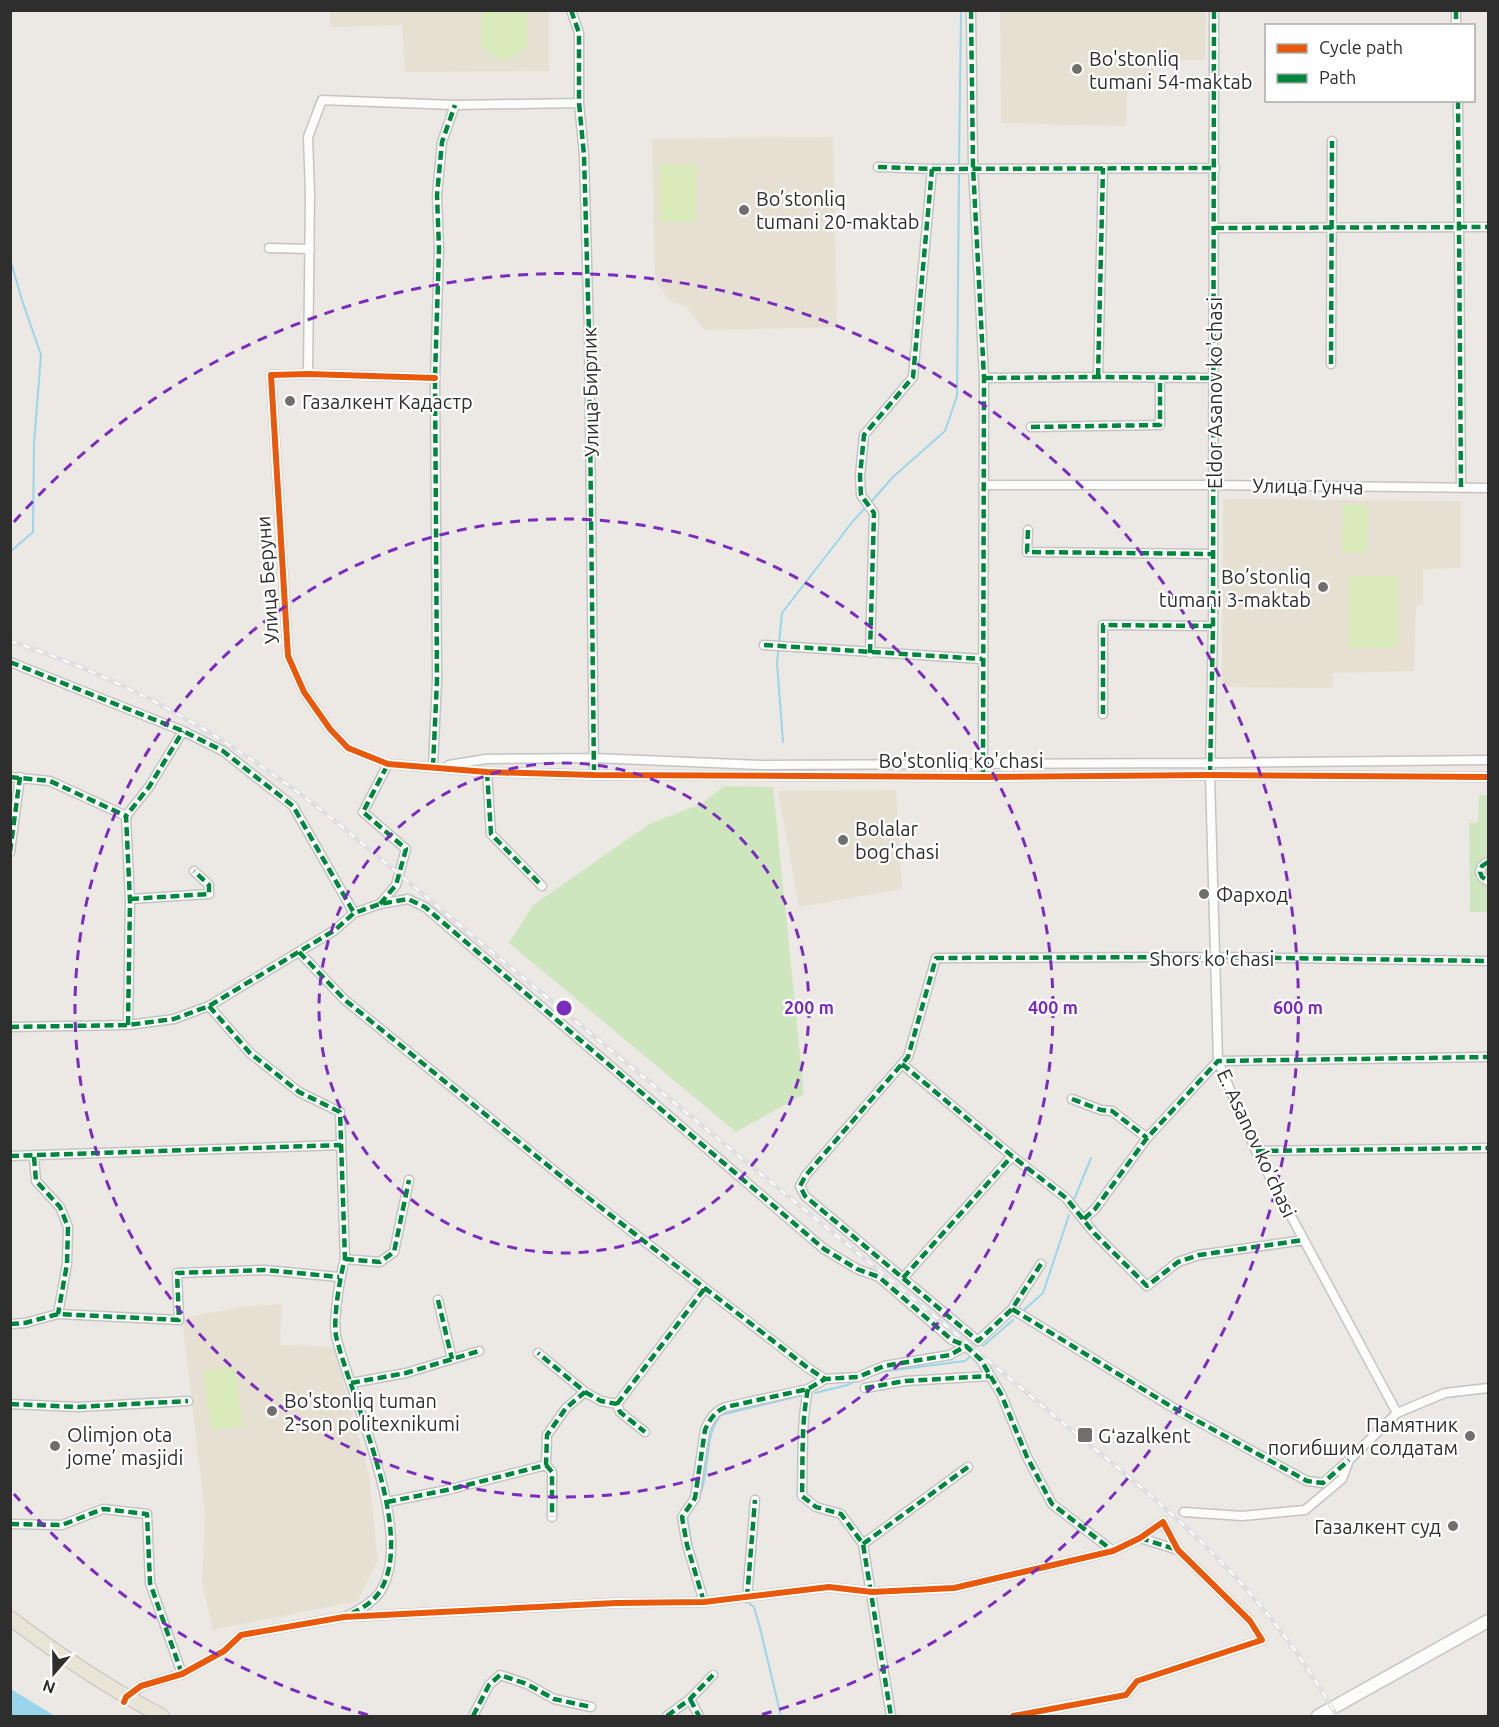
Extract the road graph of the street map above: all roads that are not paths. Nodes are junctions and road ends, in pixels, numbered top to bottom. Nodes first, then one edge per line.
1 (571, 10) edge
2 (971, 10) edge
3 (1214, 10) edge
4 (1458, 102) edge
5 (579, 103) junction
6 (455, 105) junction
7 (1332, 141) dead end
8 (878, 167) dead end
9 (970, 168) junction
10 (1103, 168) junction
11 (1215, 168) junction
12 (932, 169) junction
13 (1330, 227) junction
14 (1458, 227) junction
15 (1488, 227) edge
16 (1215, 228) junction
17 (269, 248) dead end
18 (310, 249) junction
19 (1330, 364) dead end
20 (308, 374) junction
21 (1098, 376) junction
22 (435, 378) junction
23 (984, 378) junction
24 (1160, 378) junction
25 (1213, 378) junction
26 (1031, 427) dead end
27 (1213, 484) junction
28 (983, 485) junction
29 (1461, 488) junction
30 (1488, 488) edge
31 (1029, 530) dead end
32 (1213, 554) junction
33 (1213, 626) junction
34 (767, 646) dead end
35 (870, 653) junction
36 (982, 659) junction
37 (10, 662) edge
38 (1103, 714) dead end
39 (183, 731) junction
40 (594, 758) junction
41 (1488, 759) edge
42 (388, 764) junction
43 (1210, 764) junction
44 (983, 765) junction
45 (433, 767) junction
46 (487, 772) junction
47 (1210, 775) junction
48 (594, 776) junction
49 (10, 777) edge
50 (20, 777) junction
51 (983, 777) junction
52 (1488, 777) edge
53 (126, 816) junction
54 (10, 852) edge
55 (1488, 862) edge
56 (194, 871) dead end
57 (1488, 881) edge
58 (542, 886) dead end
59 (130, 899) junction
60 (380, 904) junction
61 (354, 913) junction
62 (298, 951) junction
63 (1214, 957) junction
64 (1488, 961) edge
65 (209, 1006) junction
66 (128, 1025) junction
67 (10, 1027) edge
68 (1488, 1056) edge
69 (1218, 1061) junction
70 (902, 1064) junction
71 (1072, 1099) dead end
72 (1147, 1138) junction
73 (341, 1145) junction
74 (1488, 1148) edge
75 (1256, 1151) junction
76 (10, 1156) edge
77 (1012, 1156) junction
78 (34, 1157) junction
79 (409, 1180) dead end
80 (1084, 1219) junction
81 (1304, 1240) junction
82 (345, 1259) junction
83 (1041, 1264) dead end
84 (339, 1277) junction
85 (903, 1278) junction
86 (705, 1288) junction
87 (438, 1300) dead end
88 (1012, 1309) junction
89 (58, 1314) junction
90 (10, 1324) edge
91 (966, 1346) junction
92 (479, 1351) dead end
93 (538, 1353) dead end
94 (452, 1359) junction
95 (990, 1376) junction
96 (825, 1379) junction
97 (351, 1383) junction
98 (865, 1388) dead end
99 (1488, 1388) edge
100 (808, 1389) junction
101 (585, 1392) junction
102 (188, 1401) dead end
103 (10, 1404) edge
104 (617, 1404) junction
105 (1397, 1413) junction
106 (645, 1432) dead end
107 (1348, 1460) junction
108 (546, 1465) junction
109 (968, 1467) dead end
110 (755, 1500) dead end
111 (387, 1502) junction
112 (1184, 1512) dead end
113 (552, 1517) dead end
114 (10, 1524) edge
115 (1140, 1538) junction
116 (863, 1544) junction
117 (1178, 1550) junction
118 (1113, 1551) junction
119 (872, 1592) junction
120 (747, 1598) junction
121 (704, 1602) junction
122 (344, 1617) junction
123 (10, 1618) edge
124 (1488, 1621) edge
125 (10, 1625) edge
126 (182, 1674) junction
127 (713, 1675) dead end
128 (690, 1699) junction
129 (125, 1700) junction
130 (591, 1707) dead end
131 (150, 1716) edge
132 (162, 1716) edge
133 (473, 1716) edge
134 (667, 1716) edge
135 (699, 1716) edge
136 (891, 1716) edge
137 (1013, 1716) edge
138 (1318, 1716) edge

1 - 5 street, Улица Бирлик
2 - 9 street
3 - 11 street, Eldor Asanov ko'chasi
4 - 14 street
5 - 6 street
5 - 40 street, Улица Бирлик
6 - 18 street
6 - 22 street
7 - 13 street
8 - 12 street
9 - 10 street
9 - 12 street
9 - 23 street
10 - 11 street
10 - 21 street
11 - 16 street, Eldor Asanov ko'chasi
12 - 35 street
13 - 14 street
13 - 16 street
13 - 19 street
14 - 15 street
14 - 29 street
16 - 25 street, Eldor Asanov ko'chasi
17 - 18 street
18 - 20 street
20 - 22 street
20 - 42 street, Улица Беруни
21 - 23 street
21 - 24 street
22 - 45 street
23 - 28 street
24 - 25 street
24 - 26 street
25 - 27 street, Eldor Asanov ko'chasi
27 - 28 street, Улица Гунча
27 - 29 street, Улица Гунча
27 - 32 street, Eldor Asanov ko'chasi
28 - 36 street
29 - 30 street, Улица Гунча
31 - 32 street
32 - 33 street, Eldor Asanov ko'chasi
33 - 38 street
33 - 43 street, Eldor Asanov ko'chasi
34 - 35 street
35 - 36 street
36 - 44 street
37 - 39 street
39 - 53 street
39 - 61 street
40 - 44 street, Bo'stonliq ko'chasi
40 - 45 street, Bo'stonliq ko'chasi
40 - 48 street, Улица Бирлик
41 - 43 street, Bo'stonliq ko'chasi
42 - 45 street, Улица Беруни
42 - 60 street
43 - 44 street, Bo'stonliq ko'chasi
43 - 47 street, Eldor Asanov ko'chasi
44 - 51 street
45 - 46 street, Bo'stonliq ko'chasi
46 - 48 street, Bo'stonliq ko'chasi
46 - 58 street
47 - 51 street, Bo'stonliq ko'chasi
47 - 52 street, Bo'stonliq ko'chasi
47 - 63 street, E. Asanov ko'chasi
48 - 51 street, Bo'stonliq ko'chasi
49 - 50 street
50 - 53 street
50 - 54 street
53 - 59 street
55 - 57 street
56 - 59 street
59 - 66 street
60 - 61 street
60 - 91 street
61 - 62 street
62 - 65 street
62 - 86 street
63 - 64 street, Shors ko'chasi
63 - 69 street, E. Asanov ko'chasi
63 - 70 street, Shors ko'chasi
65 - 66 street
65 - 73 street
66 - 67 street
68 - 69 street
69 - 72 street
69 - 75 street, E. Asanov ko'chasi
70 - 77 street
70 - 85 street
71 - 72 street
72 - 80 street
73 - 78 street
73 - 82 street
74 - 75 street
75 - 81 street, E. Asanov ko'chasi
76 - 78 street
77 - 80 street
77 - 85 street
78 - 89 street
79 - 82 street
80 - 81 street
81 - 105 street, E. Asanov ko'chasi
82 - 84 street
83 - 88 street
84 - 89 street
84 - 97 street
85 - 88 street
86 - 96 street
86 - 104 street
87 - 94 street
88 - 107 street
89 - 90 street
91 - 95 street
91 - 96 street
92 - 94 street
93 - 101 street
94 - 97 street
95 - 98 street
95 - 118 street
96 - 100 street
97 - 111 street
99 - 105 street
100 - 116 street
100 - 121 street
101 - 104 street
101 - 108 street
102 - 103 street
104 - 106 street
105 - 107 street
107 - 112 street
108 - 111 street
108 - 113 street
109 - 116 street
110 - 120 street
111 - 122 street
114 - 126 street
115 - 117 street
115 - 117 street
115 - 118 street
116 - 119 street
117 - 137 street
118 - 119 street
119 - 120 street
119 - 136 street
120 - 121 street
121 - 122 street
122 - 126 street
123 - 129 main road
124 - 138 main road
125 - 129 main road
126 - 129 street
127 - 128 street
128 - 134 street
128 - 135 street
129 - 131 main road
129 - 132 main road
130 - 133 street

